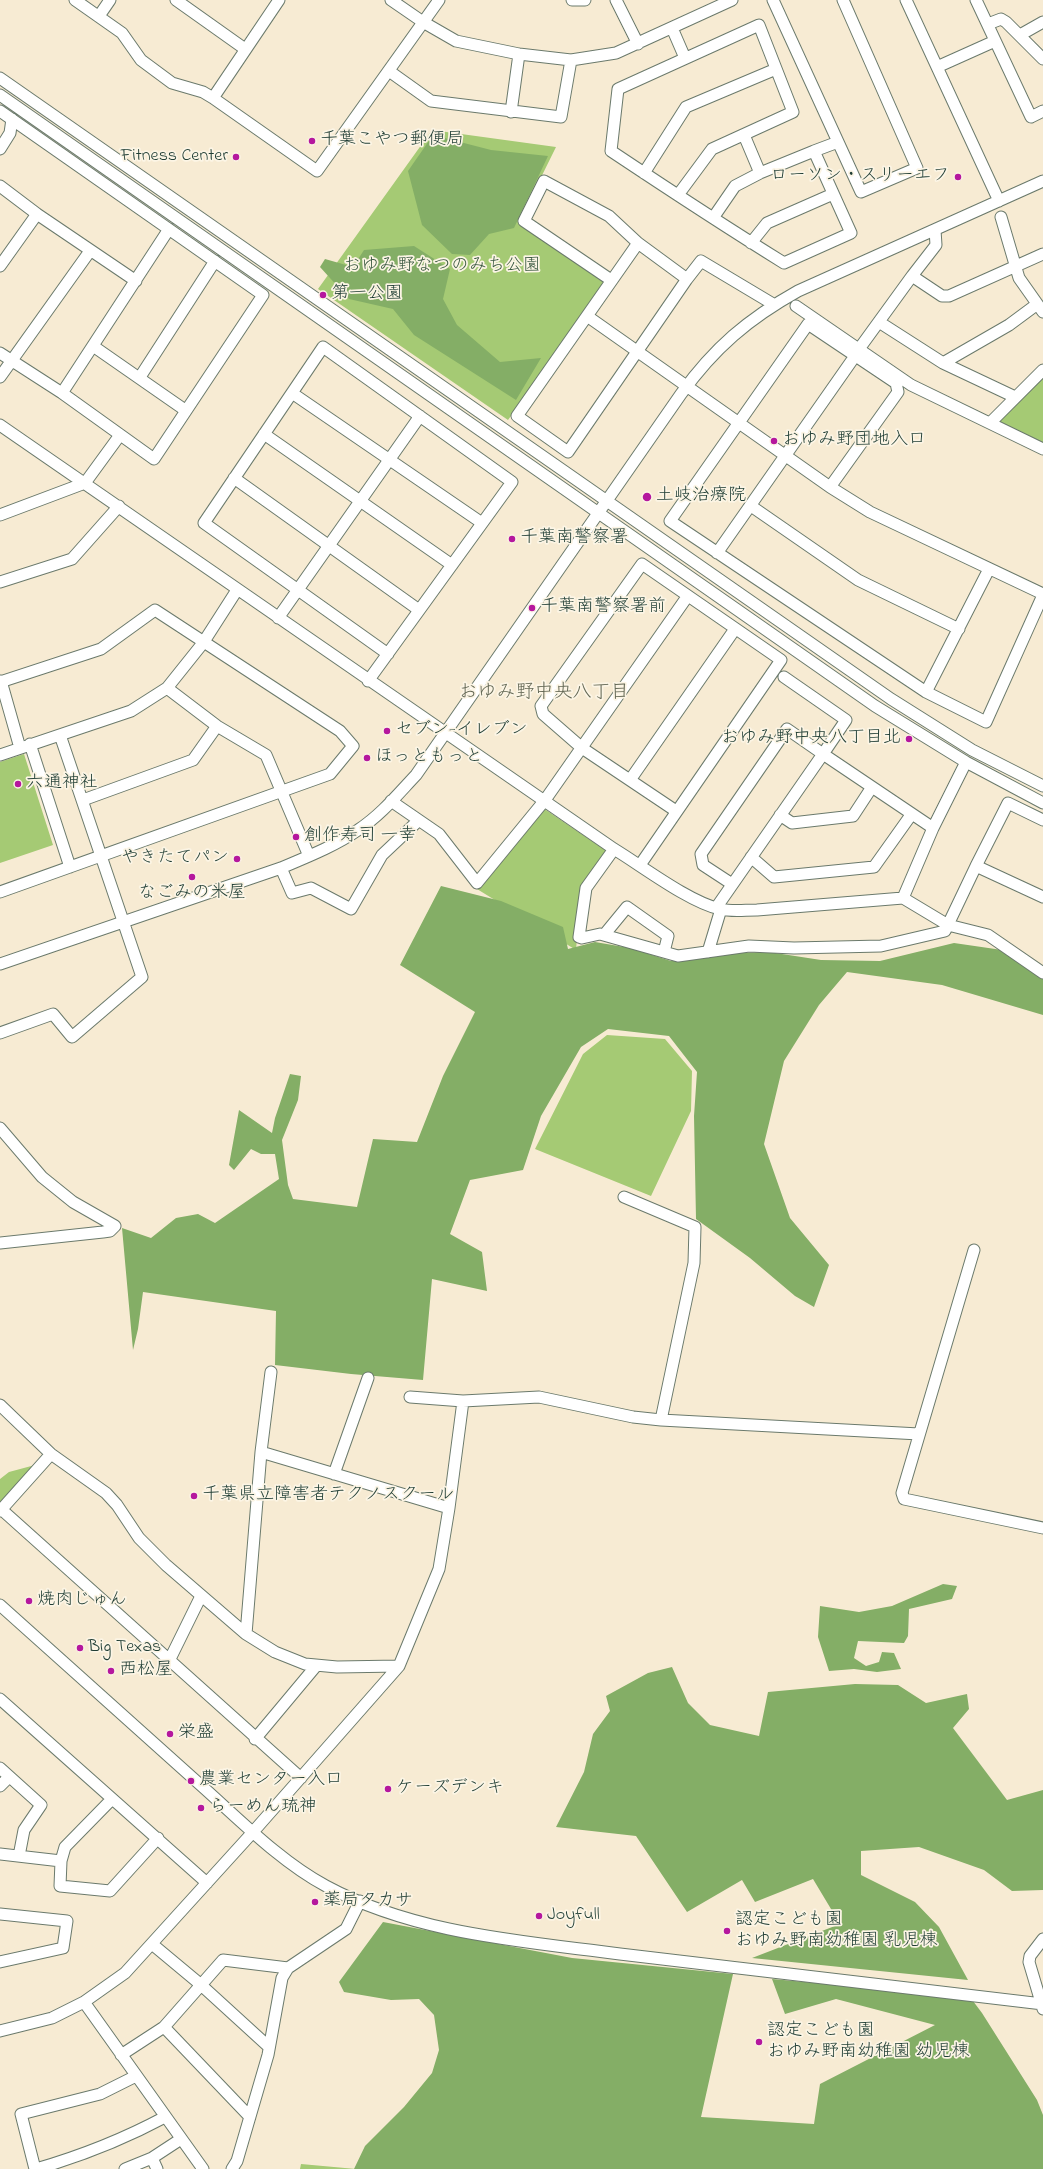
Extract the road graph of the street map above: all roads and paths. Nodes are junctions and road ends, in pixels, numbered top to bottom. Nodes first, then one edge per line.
1 (75, 0) edge
2 (110, 0) edge
3 (176, 0) edge
4 (279, 0) edge
5 (391, 0) edge
6 (439, 0) edge
7 (572, 0) edge
8 (585, 0) edge
9 (616, 0) edge
10 (732, 0) edge
11 (773, 0) edge
12 (843, 0) edge
13 (906, 0) edge
14 (976, 0) edge
15 (98, 16) junction
16 (422, 22) junction
17 (1043, 22) edge
18 (988, 24) junction
19 (672, 28) junction
20 (1020, 35) junction
21 (995, 41) junction
22 (638, 44) junction
23 (245, 49) junction
24 (519, 54) junction
25 (685, 58) junction
26 (1043, 59) edge
27 (571, 60) junction
28 (937, 67) junction
29 (776, 69) junction
30 (389, 71) junction
31 (0, 78) edge
32 (0, 95) edge
33 (213, 98) junction
34 (0, 111) edge
35 (1043, 111) edge
36 (511, 112) junction
37 (12, 119) junction
38 (744, 135) junction
39 (838, 142) junction
40 (0, 149) edge
41 (814, 151) junction
42 (644, 173) junction
43 (760, 173) junction
44 (1043, 181) edge
45 (0, 186) edge
46 (833, 194) junction
47 (678, 195) junction
48 (999, 201) junction
49 (37, 214) junction
50 (1001, 217) dead end
51 (713, 218) junction
52 (169, 229) junction
53 (935, 230) junction
54 (638, 243) junction
55 (751, 243) junction
56 (90, 251) junction
57 (1043, 254) edge
58 (215, 261) junction
59 (0, 266) edge
60 (1015, 267) junction
61 (912, 276) junction
62 (687, 279) junction
63 (611, 280) junction
64 (136, 281) junction
65 (773, 304) junction
66 (796, 306) dead end
67 (1040, 308) edge
68 (587, 316) junction
69 (879, 322) junction
70 (93, 346) junction
71 (637, 350) junction
72 (857, 352) junction
73 (0, 353) edge
74 (11, 361) junction
75 (943, 363) junction
76 (1043, 370) edge
77 (0, 376) edge
78 (140, 377) junction
79 (687, 386) junction
80 (62, 393) junction
81 (292, 393) junction
82 (1015, 397) junction
83 (185, 410) junction
84 (420, 416) junction
85 (990, 423) junction
86 (739, 424) junction
87 (0, 425) edge
88 (264, 434) junction
89 (120, 435) junction
90 (1043, 449) edge
91 (786, 456) junction
92 (389, 460) junction
93 (234, 478) junction
94 (85, 483) junction
95 (830, 487) junction
96 (361, 501) junction
97 (605, 501) junction
98 (119, 506) junction
99 (751, 506) junction
100 (597, 512) junction
101 (0, 515) edge
102 (482, 523) junction
103 (329, 546) junction
104 (717, 553) junction
105 (452, 565) junction
106 (989, 569) junction
107 (0, 582) edge
108 (237, 590) junction
109 (298, 590) junction
110 (1043, 595) edge
111 (687, 597) junction
112 (419, 610) junction
113 (278, 618) junction
114 (735, 629) junction
115 (959, 629) junction
116 (203, 643) junction
117 (388, 654) junction
118 (784, 677) dead end
119 (368, 680) junction
120 (1, 682) edge
121 (167, 688) junction
122 (926, 692) junction
123 (217, 726) junction
124 (446, 734) junction
125 (60, 735) junction
126 (25, 746) junction
127 (582, 748) junction
128 (823, 754) junction
129 (0, 755) edge
130 (966, 762) junction
131 (630, 780) junction
132 (1043, 786) edge
133 (872, 787) junction
134 (281, 790) junction
135 (83, 800) junction
136 (545, 800) junction
137 (391, 801) junction
138 (1043, 803) edge
139 (676, 811) junction
140 (780, 815) junction
141 (910, 815) junction
142 (1043, 820) edge
143 (418, 821) junction
144 (933, 828) junction
145 (614, 849) junction
146 (101, 856) junction
147 (309, 856) junction
148 (751, 857) junction
149 (640, 865) junction
150 (976, 866) junction
151 (70, 867) junction
152 (281, 868) junction
153 (732, 884) junction
154 (0, 892) edge
155 (1043, 897) edge
156 (903, 898) junction
157 (719, 908) junction
158 (123, 923) junction
159 (948, 925) junction
160 (604, 935) junction
161 (664, 952) junction
162 (708, 952) junction
163 (0, 964) edge
164 (1043, 973) edge
165 (0, 1033) edge
166 (0, 1128) edge
167 (624, 1197) dead end
168 (0, 1243) edge
169 (974, 1250) dead end
170 (270, 1372) dead end
171 (368, 1378) dead end
172 (410, 1397) dead end
173 (463, 1401) junction
174 (0, 1405) edge
175 (661, 1420) junction
176 (919, 1434) junction
177 (261, 1452) junction
178 (51, 1454) junction
179 (334, 1474) junction
180 (449, 1508) junction
181 (1, 1510) edge
182 (1043, 1528) edge
183 (201, 1596) junction
184 (0, 1605) edge
185 (246, 1634) junction
186 (169, 1661) junction
187 (316, 1666) junction
188 (399, 1666) junction
189 (0, 1699) edge
190 (255, 1738) junction
191 (0, 1768) edge
192 (9, 1777) junction
193 (301, 1778) junction
194 (0, 1786) edge
195 (112, 1799) junction
196 (253, 1832) junction
197 (158, 1838) junction
198 (0, 1854) edge
199 (19, 1856) junction
200 (61, 1861) junction
201 (207, 1883) junction
202 (360, 1901) junction
203 (0, 1914) edge
204 (1043, 1939) edge
205 (152, 1944) junction
206 (0, 1962) edge
207 (288, 1968) junction
208 (200, 1984) junction
209 (84, 2002) junction
210 (1042, 2005) edge
211 (164, 2027) junction
212 (0, 2032) edge
213 (269, 2047) junction
214 (121, 2055) junction
215 (136, 2076) junction
216 (165, 2117) junction
217 (250, 2117) junction
218 (181, 2139) junction
219 (152, 2158) junction
220 (36, 2169) edge
221 (126, 2169) edge
222 (157, 2169) edge
223 (203, 2169) edge
224 (232, 2169) edge

1 - 15 street
2 - 15 street
3 - 23 street
4 - 23 street
5 - 16 street
6 - 16 street
7 - 8 street
9 - 22 street
10 - 19 street
11 - 39 street
12 - 39 street
13 - 28 street
14 - 18 street
15 - 33 street
16 - 24 street
16 - 30 street
17 - 20 street
18 - 20 street
18 - 21 street
19 - 22 street
19 - 25 street
20 - 26 street
21 - 28 street
21 - 35 street
22 - 27 street
23 - 33 street
24 - 27 street
24 - 36 street
25 - 29 street
25 - 42 street
27 - 36 street
28 - 48 street
29 - 38 street
29 - 42 street
30 - 33 street
30 - 36 street
31 - 97 street
32 - 100 street
34 - 37 street
37 - 40 street
37 - 52 street
38 - 43 street
38 - 47 street
39 - 41 street
41 - 43 street
41 - 46 street
42 - 47 street
43 - 51 street
44 - 48 street
45 - 49 street
46 - 55 street
46 - 55 street
47 - 51 street
48 - 53 street
49 - 56 street
49 - 59 street
50 - 60 street
51 - 55 street
52 - 58 street
52 - 64 street
53 - 61 street
53 - 65 street
54 - 62 street
54 - 63 street
54 - 63 street
56 - 64 street
56 - 74 street
57 - 60 street
58 - 78 street
58 - 83 street
60 - 61 street
60 - 67 street
61 - 69 street
62 - 65 street
62 - 71 street
63 - 68 street
64 - 70 street
65 - 79 street
66 - 72 street
67 - 75 street
68 - 71 street
68 - 71 street
69 - 72 street
69 - 75 street
70 - 78 street
70 - 80 street
71 - 79 street
72 - 85 street
72 - 86 street
72 - 91 street
72 - 95 street
73 - 74 street
74 - 77 street
74 - 80 street
75 - 82 street
76 - 82 street
78 - 83 street
79 - 86 street
79 - 97 street
80 - 89 street
81 - 84 street
81 - 88 street
81 - 92 street
82 - 85 street
83 - 89 street
84 - 92 street
84 - 102 street
85 - 90 street
86 - 91 street
86 - 104 street
87 - 94 street
88 - 93 street
88 - 96 street
89 - 94 street
91 - 95 street
91 - 99 street
92 - 96 street
92 - 102 street
93 - 103 street
93 - 109 street
94 - 98 street
94 - 101 street
95 - 106 street
96 - 103 street
96 - 105 street
97 - 100 street
97 - 132 street
98 - 107 street
98 - 108 street
99 - 104 street
99 - 115 street
100 - 124 street
100 - 130 street
102 - 105 street
103 - 109 street
103 - 112 street
104 - 122 street
105 - 112 street
106 - 110 street
106 - 115 street
108 - 113 street
108 - 116 street
109 - 113 street
109 - 117 street
110 - 122 street
111 - 114 street
111 - 127 street
111 - 127 street
112 - 117 street
113 - 119 street
114 - 131 street
114 - 139 street
115 - 122 street
116 - 120 street
116 - 121 street
116 - 134 street
117 - 119 street
118 - 128 street
119 - 124 street
120 - 126 street
121 - 123 street
121 - 125 street
123 - 134 street
123 - 135 street
124 - 136 street
124 - 137 street
125 - 126 street
125 - 135 street
126 - 129 street
126 - 151 street
127 - 131 street
127 - 136 street
128 - 133 street
128 - 140 street
128 - 153 street
130 - 138 street
130 - 144 street
131 - 139 street
133 - 140 street
133 - 141 street
134 - 146 street
134 - 147 street
135 - 146 street
136 - 143 street
136 - 145 street
137 - 143 street
137 - 147 street
139 - 149 street
140 - 148 street
141 - 144 street
141 - 148 street
142 - 150 street
143 - 152 street
144 - 156 street
145 - 149 street
145 - 160 street
146 - 151 street
146 - 158 street
147 - 152 street
148 - 153 street
149 - 157 street
150 - 155 street
150 - 159 street
151 - 154 street
152 - 158 street
153 - 157 street
156 - 157 street
156 - 159 street
157 - 162 street
158 - 163 street
158 - 165 street
159 - 162 street
159 - 164 street
160 - 161 street
160 - 161 street
161 - 162 street
166 - 168 street
167 - 175 street
169 - 176 street
170 - 177 street
171 - 179 street
172 - 173 street
173 - 175 street
173 - 180 street
174 - 178 street
175 - 176 street
176 - 182 street
177 - 179 street
177 - 185 street
178 - 181 street
178 - 183 street
179 - 180 street
180 - 188 street
181 - 186 street
183 - 185 street
183 - 186 street
184 - 196 street
185 - 187 street
186 - 190 street
187 - 188 street
187 - 190 street
188 - 193 street
189 - 195 street
190 - 193 street
191 - 192 street
192 - 194 street
192 - 199 street
193 - 196 street
195 - 197 street
195 - 200 street
196 - 201 street
196 - 202 street
197 - 200 street
197 - 201 street
198 - 199 street
199 - 200 street
201 - 205 street
202 - 207 street
202 - 210 street
203 - 206 street
204 - 210 street
205 - 208 street
205 - 209 street
207 - 208 street
207 - 213 street
208 - 211 street
208 - 213 street
209 - 212 street
209 - 214 street
211 - 214 street
211 - 217 street
213 - 217 street
214 - 215 street
215 - 216 street
215 - 220 street
216 - 218 street
216 - 220 street
217 - 224 street
218 - 219 street
218 - 223 street
219 - 221 street
219 - 222 street

